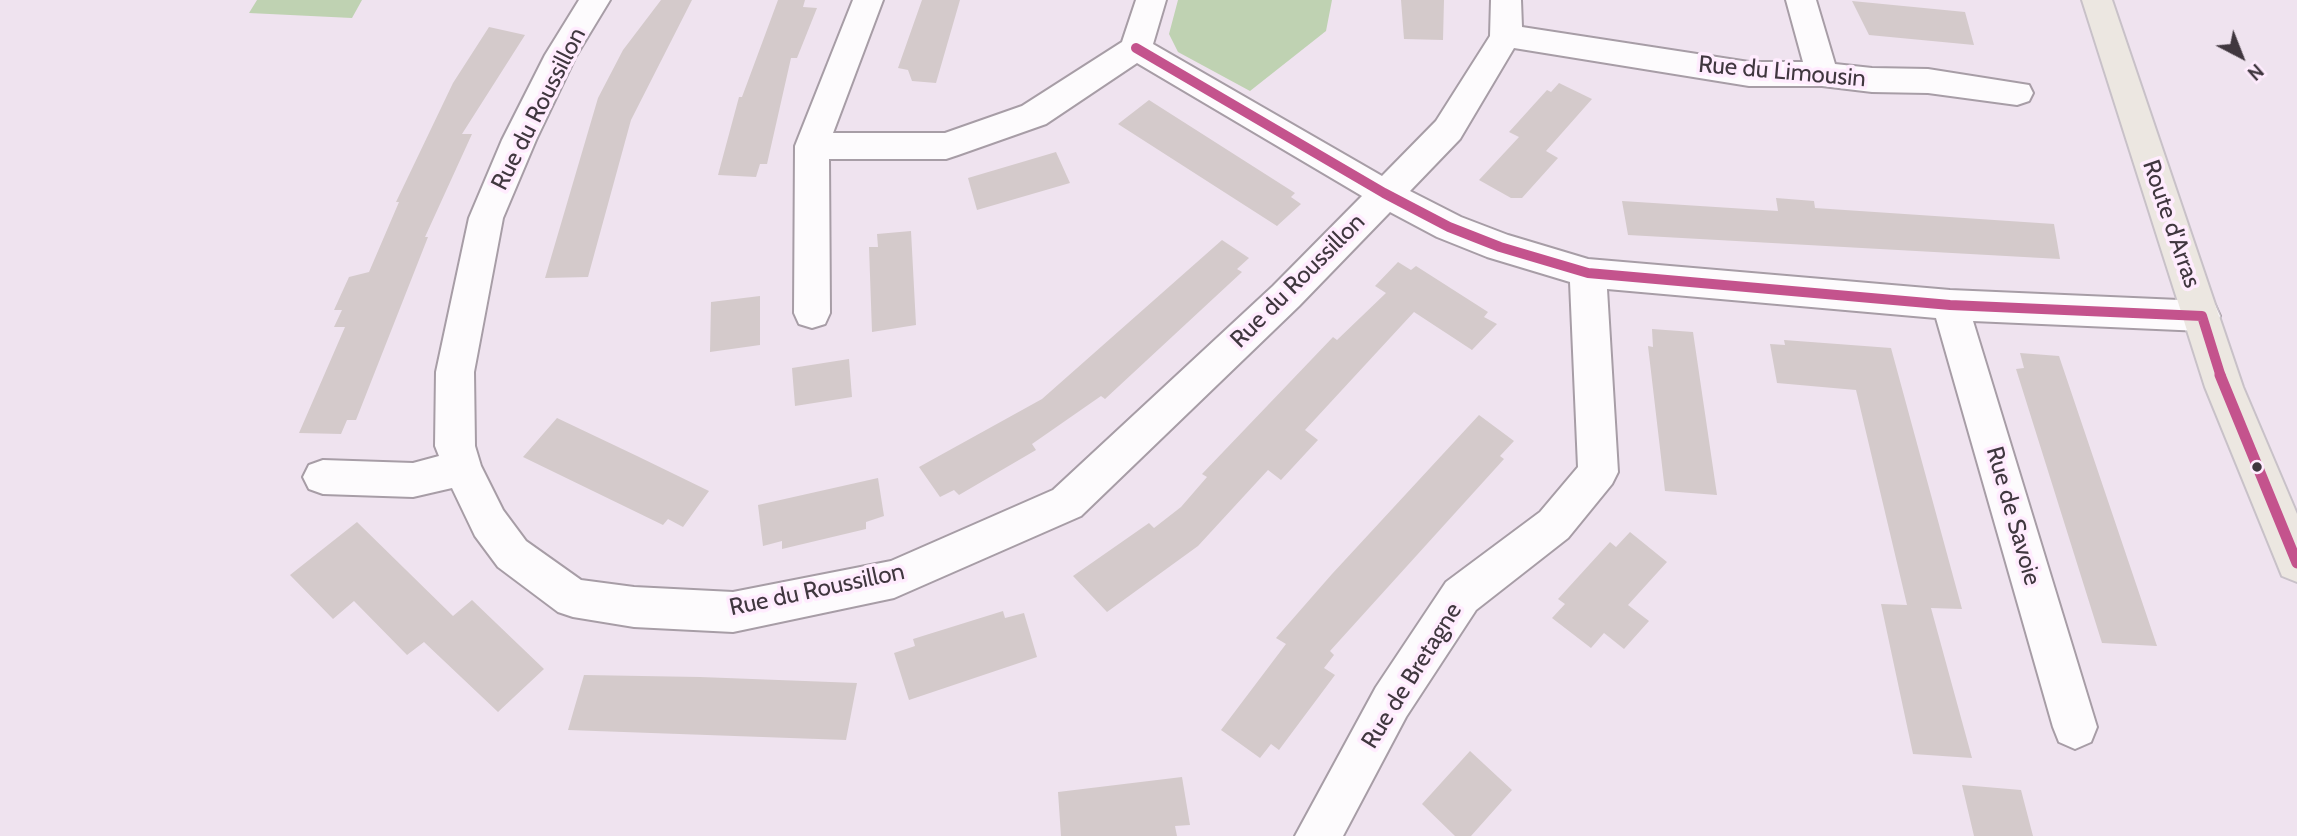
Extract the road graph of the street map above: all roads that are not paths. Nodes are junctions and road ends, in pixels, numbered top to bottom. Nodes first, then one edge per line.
1 (595, 0) edge
2 (868, 0) edge
3 (1150, 0) edge
4 (1506, 0) edge
5 (1801, 0) edge
6 (2097, 0) edge
7 (1506, 36) junction
8 (1136, 48) junction
9 (1822, 74) junction
10 (2017, 93) dead end
11 (812, 146) junction
12 (1384, 193) junction
13 (1588, 273) junction
14 (1950, 305) junction
15 (812, 313) dead end
16 (2202, 316) junction
17 (462, 468) junction
18 (323, 477) dead end
19 (2297, 563) edge
20 (2075, 727) dead end
21 (1318, 836) edge

1 - 17 street, Rue du Roussillon
2 - 11 street
3 - 8 street
4 - 7 street
5 - 9 street
6 - 16 main road, Route d'Arras
7 - 9 street, Rue du Limousin
7 - 12 street, Rue du Roussillon
8 - 11 street
8 - 12 street
9 - 10 street, Rue du Limousin
11 - 15 street
12 - 13 street
12 - 17 street, Rue du Roussillon
13 - 14 street
13 - 21 street, Rue de Bretagne
14 - 16 street
14 - 20 street, Rue de Savoie
16 - 19 main road, Route d'Arras
17 - 18 street

